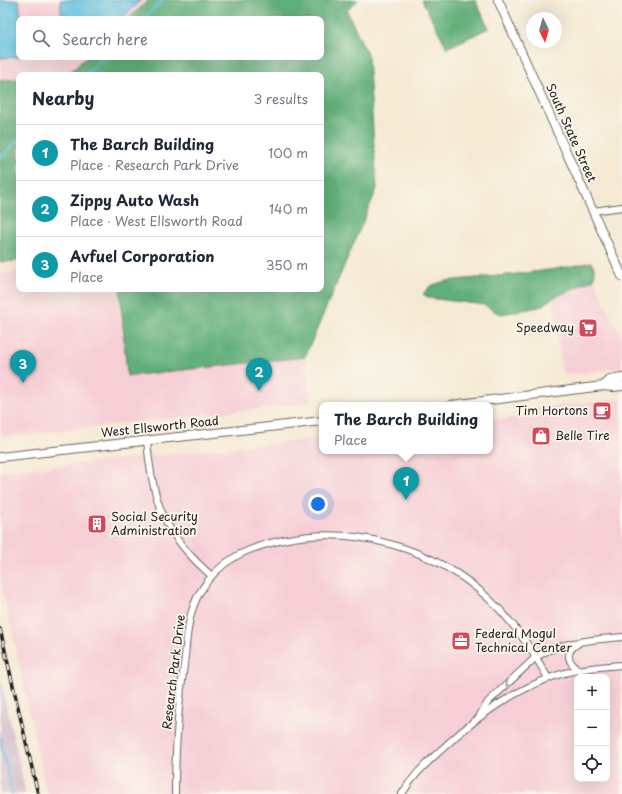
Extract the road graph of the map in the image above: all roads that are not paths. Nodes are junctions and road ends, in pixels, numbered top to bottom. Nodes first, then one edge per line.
1 (498, 0) edge
2 (622, 207) edge
3 (593, 210) junction
4 (622, 276) edge
5 (622, 378) edge
6 (603, 386) junction
7 (622, 386) edge
8 (476, 402) edge
9 (319, 421) edge
10 (147, 440) junction
11 (0, 457) edge
12 (212, 576) junction
13 (622, 637) edge
14 (581, 641) junction
15 (536, 656) junction
16 (622, 665) edge
17 (579, 670) junction
18 (548, 678) junction
19 (478, 718) junction
20 (175, 794) edge
21 (402, 794) edge

1 - 3 main road, South State Street
2 - 3 street
3 - 4 main road, South State Street
5 - 6 main road
6 - 7 main road
6 - 8 main road
9 - 10 main road, West Ellsworth Road
10 - 11 main road, West Ellsworth Road
10 - 12 street
12 - 15 street, Research Park Drive
12 - 20 street, Research Park Drive
13 - 14 street
14 - 15 street
14 - 17 street
15 - 18 street, Research Park Drive
15 -> 19 street
16 - 17 street
17 - 18 street
18 - 19 street
19 - 21 street

